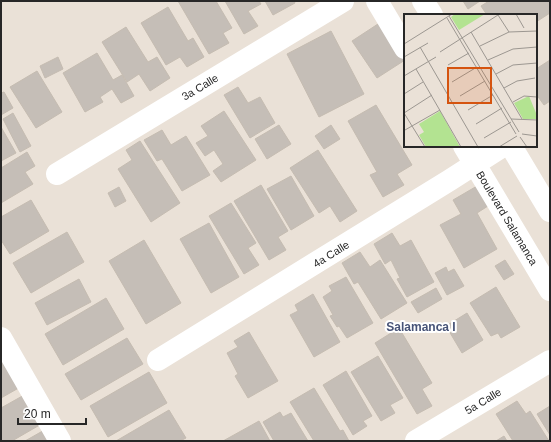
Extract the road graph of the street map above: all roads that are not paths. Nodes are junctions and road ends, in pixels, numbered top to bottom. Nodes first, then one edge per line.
1 (343, 1) edge
2 (377, 1) edge
3 (423, 1) edge
4 (431, 14) edge
5 (404, 46) edge
6 (465, 147) edge
7 (501, 147) edge
8 (512, 147) edge
9 (475, 164) junction
10 (57, 174) dead end
11 (550, 210) edge
12 (550, 290) edge
13 (1, 338) edge
14 (158, 360) dead end
15 (550, 361) edge
16 (60, 441) edge
17 (416, 441) edge

1 - 10 street, 3a Calle
2 - 5 street
3 - 4 street
6 - 9 street, Boulevard Salamanca
7 - 9 street, 4a Calle
8 - 11 street
9 - 12 street, Boulevard Salamanca
9 - 14 street, 4a Calle
13 - 16 street
15 - 17 street, 5a Calle

